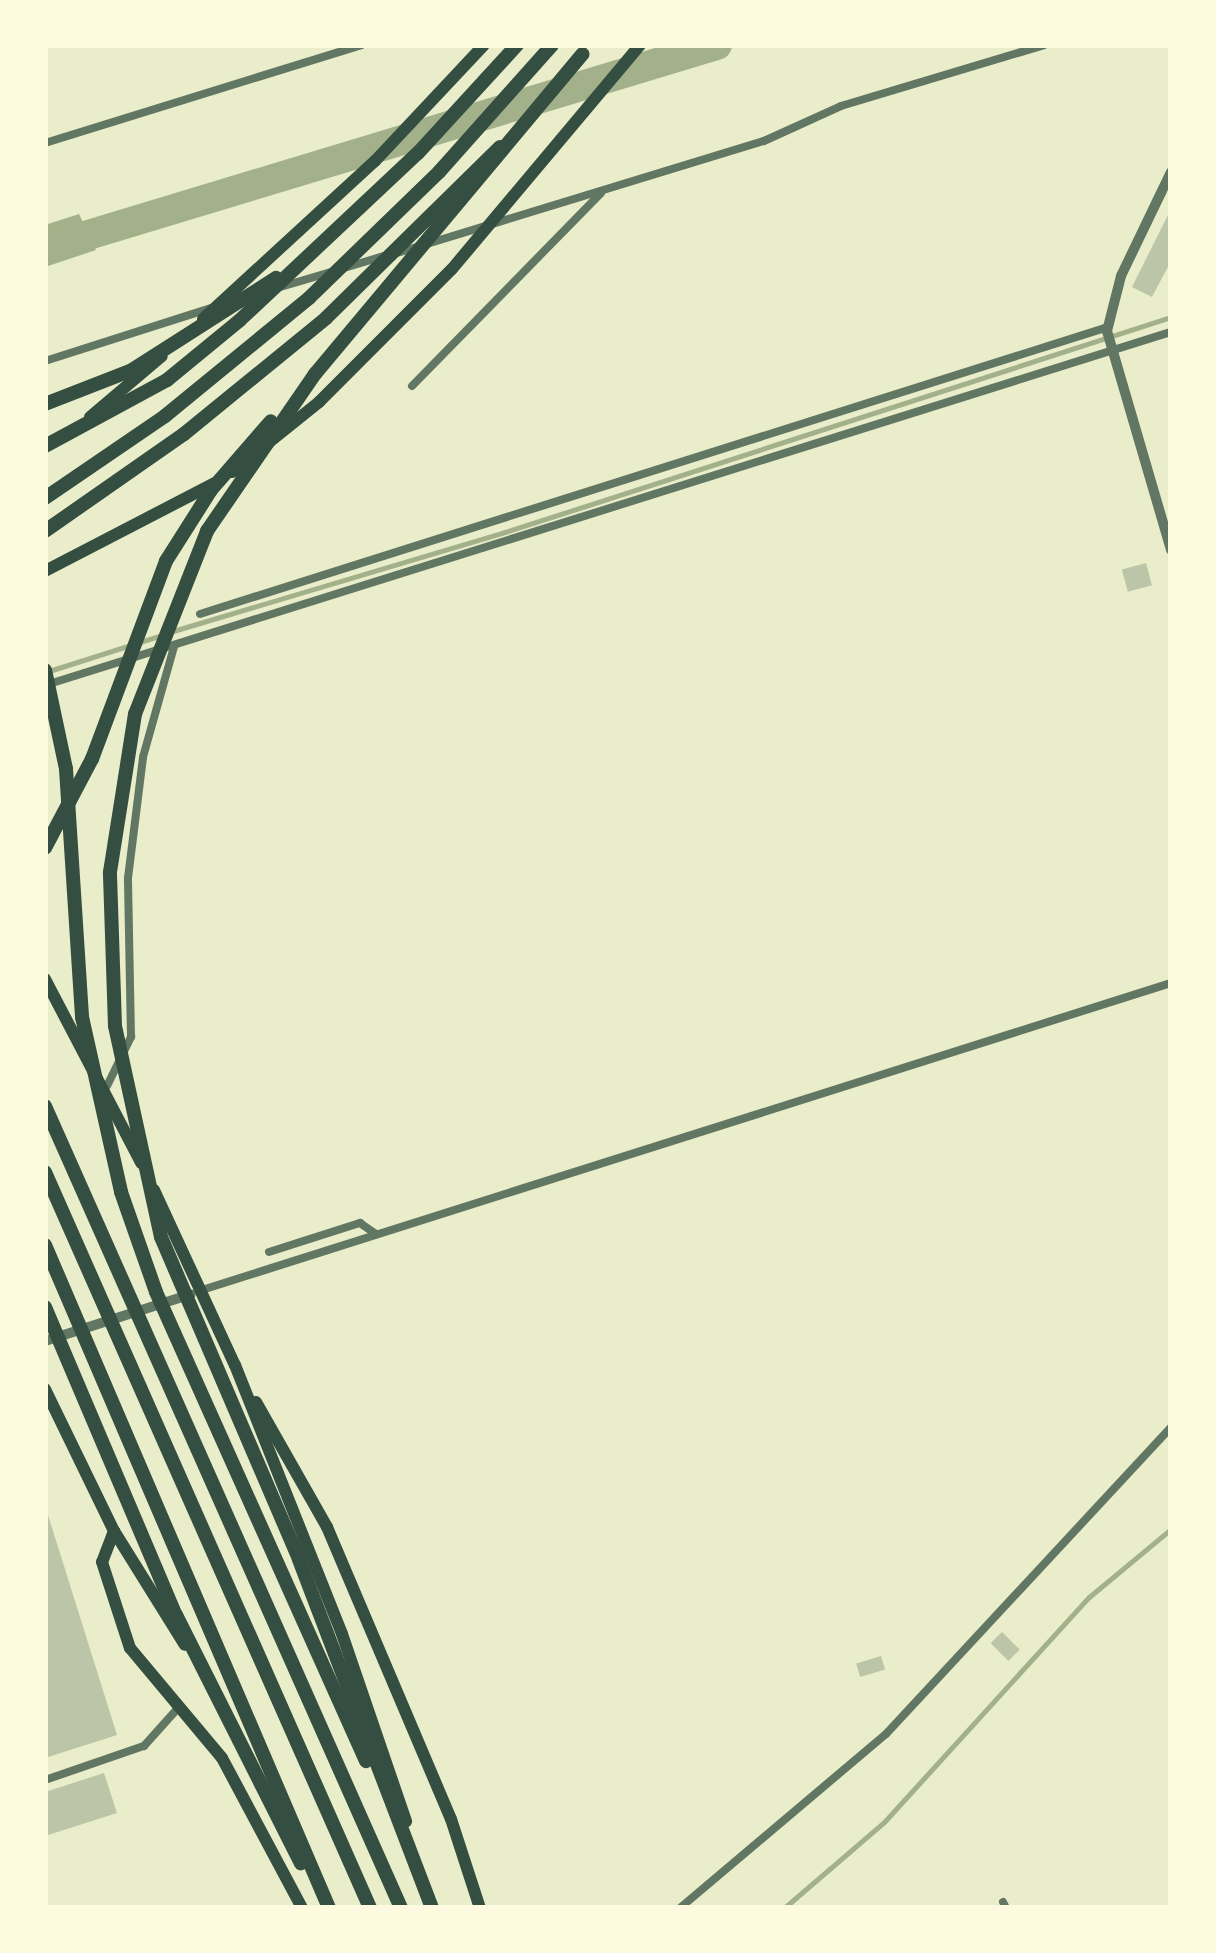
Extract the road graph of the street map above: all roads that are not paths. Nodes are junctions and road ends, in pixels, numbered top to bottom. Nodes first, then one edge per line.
1 (362, 45) edge
2 (484, 45) edge
3 (517, 45) edge
4 (552, 45) edge
5 (640, 45) edge
6 (1044, 45) edge
7 (587, 49) edge
8 (45, 143) edge
9 (1171, 172) edge
10 (604, 190) junction
11 (351, 220) junction
12 (1107, 329) junction
13 (1171, 332) edge
14 (1108, 349) junction
15 (45, 361) edge
16 (315, 374) junction
17 (412, 386) dead end
18 (45, 404) edge
19 (812, 420) junction
20 (818, 442) junction
21 (45, 449) edge
22 (45, 498) edge
23 (530, 509) junction
24 (45, 531) edge
25 (536, 531) junction
26 (1171, 550) edge
27 (45, 571) edge
28 (247, 599) junction
29 (200, 614) dead end
30 (253, 620) junction
31 (174, 647) junction
32 (45, 670) edge
33 (45, 686) edge
34 (45, 848) edge
35 (45, 979) edge
36 (1171, 983) edge
37 (107, 1086) junction
38 (45, 1106) edge
39 (45, 1172) edge
40 (377, 1235) junction
41 (45, 1245) edge
42 (269, 1252) dead end
43 (202, 1290) junction
44 (45, 1307) edge
45 (45, 1341) edge
46 (235, 1365) junction
47 (45, 1388) edge
48 (1171, 1427) edge
49 (114, 1530) junction
50 (179, 1707) junction
51 (45, 1780) edge
52 (426, 1892) junction
53 (302, 1908) edge
54 (329, 1908) edge
55 (370, 1908) edge
56 (401, 1908) edge
57 (434, 1908) edge
58 (480, 1908) edge
59 (680, 1908) edge

1 - 8 street
2 - 21 highway
3 - 11 highway
4 - 22 highway
5 - 27 highway
6 - 10 street
7 - 16 highway
7 - 24 highway
9 - 12 street
10 - 15 street
10 - 17 street
11 - 18 highway
11 - 21 highway
12 - 14 street
12 - 19 street
13 - 14 street
14 - 20 street
14 - 26 street
16 - 34 highway
16 - 52 highway
19 - 20 street
19 - 23 street
20 - 25 street
23 - 25 street
23 - 28 street
25 - 30 street
28 - 29 street
28 - 30 street
30 - 31 street
31 - 33 street
31 - 37 street
32 - 52 highway
35 - 37 highway
36 - 40 street
37 - 43 highway
38 - 56 highway
39 - 55 highway
40 - 42 street
40 - 43 street
41 - 54 highway
43 - 45 street
43 - 46 highway
44 - 54 highway
46 - 57 highway
46 - 58 highway
47 - 49 highway
48 - 59 street
49 - 50 highway
49 - 54 highway
50 - 51 street
50 - 53 highway
52 - 57 highway

